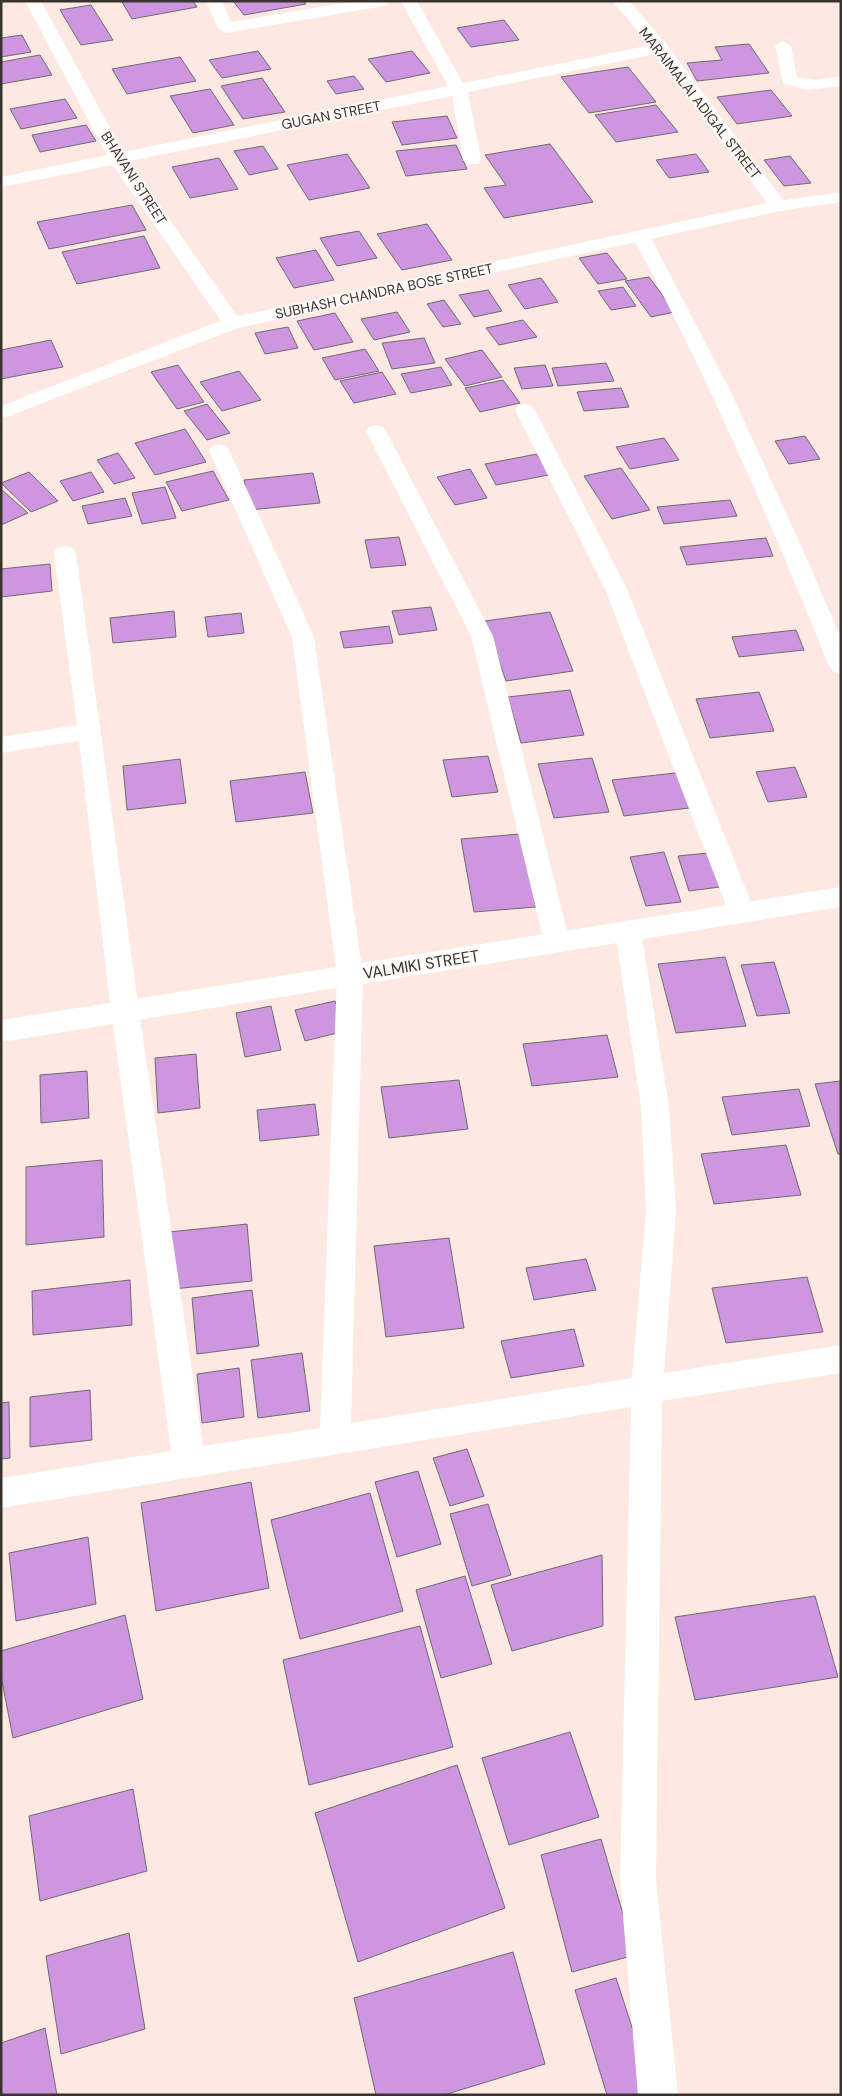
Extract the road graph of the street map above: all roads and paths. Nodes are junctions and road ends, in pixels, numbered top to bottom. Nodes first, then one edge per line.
1 (32, 1) edge
2 (214, 1) edge
3 (384, 1) edge
4 (409, 1) edge
5 (620, 1) edge
6 (783, 46) dead end
7 (660, 48) junction
8 (841, 81) edge
9 (459, 90) junction
10 (118, 159) junction
11 (472, 160) dead end
12 (1, 182) edge
13 (841, 197) edge
14 (779, 206) junction
15 (641, 236) junction
16 (232, 323) junction
17 (525, 410) dead end
18 (1, 414) edge
19 (376, 432) dead end
20 (218, 450) dead end
21 (65, 553) dead end
22 (841, 666) edge
23 (90, 731) junction
24 (1, 745) edge
25 (841, 897) edge
26 (742, 913) junction
27 (628, 931) junction
28 (557, 942) junction
29 (350, 975) junction
30 (125, 1011) junction
31 (1, 1031) edge
32 (841, 1359) edge
33 (648, 1390) junction
34 (335, 1439) junction
35 (189, 1462) junction
36 (1, 1493) edge
37 (658, 2095) edge

1 - 10 street, BHAVANI STREET
2 - 3 street
4 - 9 street
5 - 7 street, MARAIMALAI ADIGAL STREET
6 - 8 street
7 - 9 street, GUGAN STREET
7 - 14 street, MARAIMALAI ADIGAL STREET
9 - 10 street, GUGAN STREET
9 - 11 street
10 - 12 street, GUGAN STREET
10 - 16 street, BHAVANI STREET
13 - 14 street, SUBHASH CHANDRA BOSE STREET
14 - 15 street, SUBHASH CHANDRA BOSE STREET
15 - 16 street, SUBHASH CHANDRA BOSE STREET
15 - 22 street
16 - 18 street, SUBHASH CHANDRA BOSE STREET
17 - 26 street
19 - 28 street
20 - 29 street
21 - 23 street
23 - 24 street
23 - 30 street
25 - 26 street, VALMIKI STREET
26 - 27 street, VALMIKI STREET
27 - 28 street, VALMIKI STREET
27 - 33 street
28 - 29 street, VALMIKI STREET
29 - 30 street, VALMIKI STREET
29 - 34 street
30 - 31 street, VALMIKI STREET
30 - 35 street
32 - 33 street
33 - 34 street
33 - 37 street
34 - 35 street
35 - 36 street

